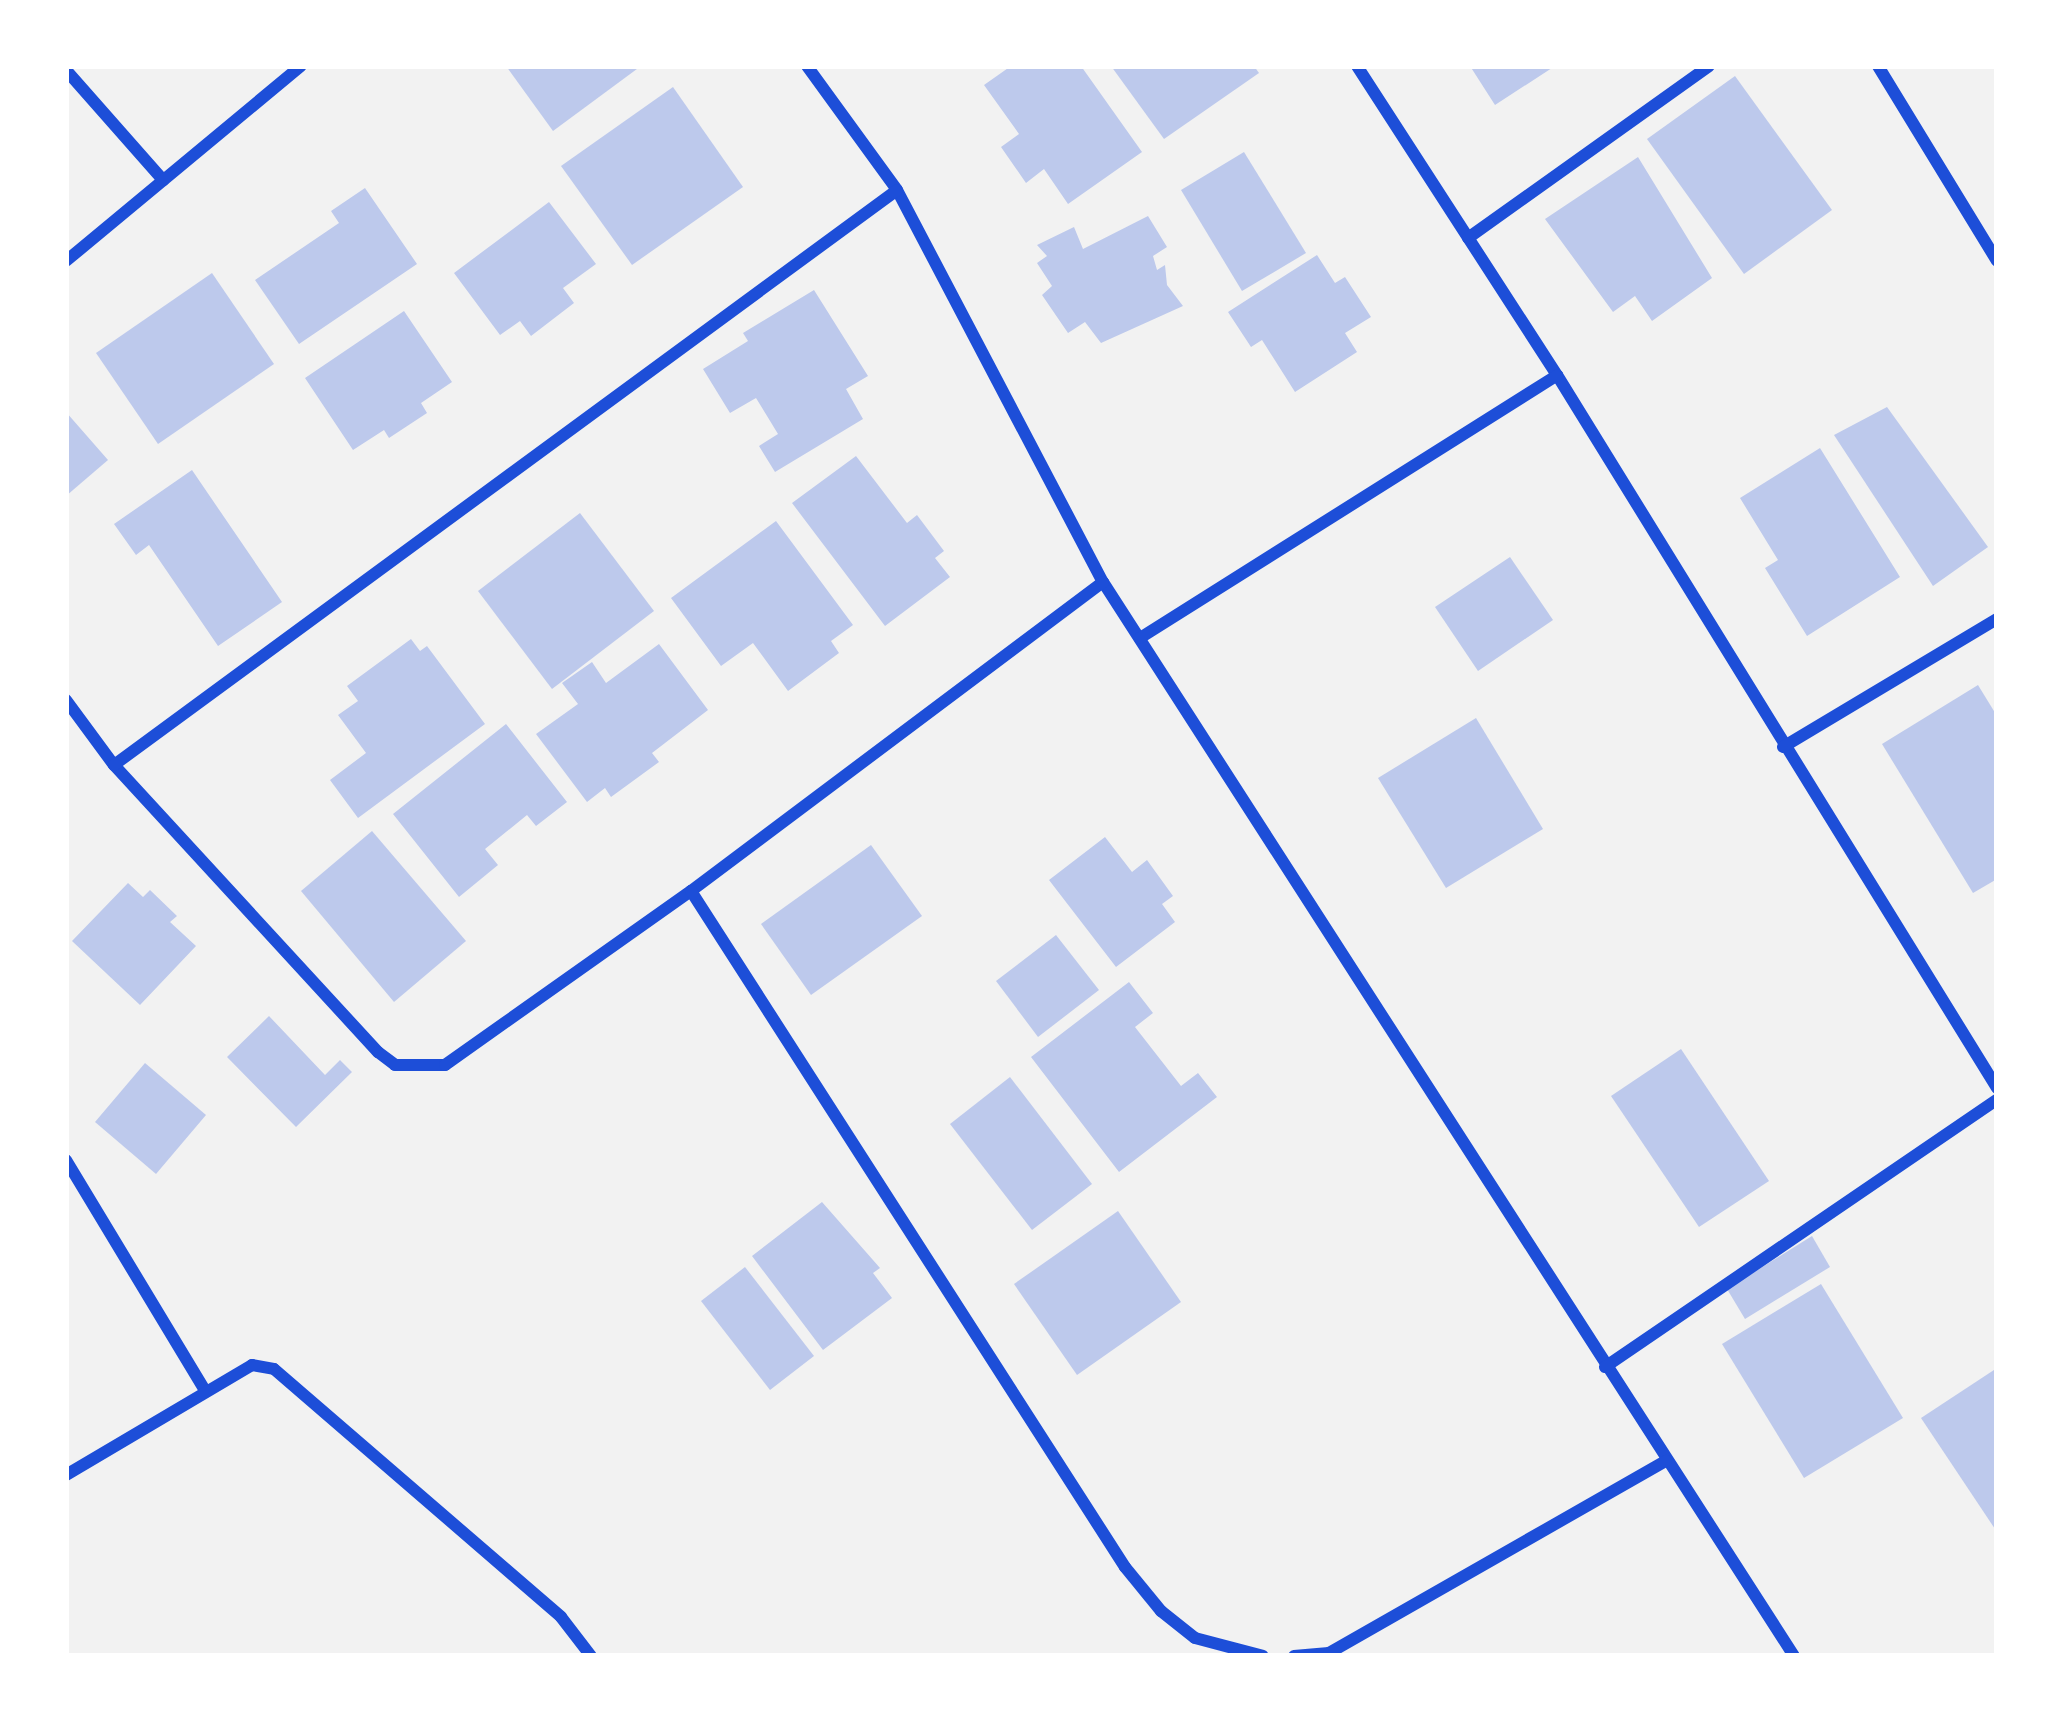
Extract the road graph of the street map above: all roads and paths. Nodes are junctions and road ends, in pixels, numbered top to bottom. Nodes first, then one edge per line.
1 (301, 66) edge
2 (807, 66) edge
3 (1357, 66) edge
4 (1709, 66) edge
5 (1878, 66) edge
6 (66, 70) edge
7 (163, 180) junction
8 (897, 190) junction
9 (1468, 238) junction
10 (66, 261) edge
11 (1997, 261) edge
12 (1557, 374) junction
13 (1103, 582) junction
14 (1997, 619) edge
15 (1140, 638) junction
16 (66, 700) edge
17 (1784, 748) junction
18 (114, 765) junction
19 (691, 891) junction
20 (1997, 1088) edge
21 (1997, 1100) edge
22 (66, 1160) edge
23 (1605, 1367) junction
24 (205, 1390) junction
25 (1666, 1461) junction
26 (66, 1475) edge
27 (591, 1656) edge
28 (1263, 1656) edge
29 (1294, 1656) edge
30 (1794, 1656) edge

1 - 7 street
2 - 8 street
3 - 9 street
4 - 9 street
5 - 11 street
6 - 7 street
7 - 10 street
8 - 13 street
8 - 18 street
9 - 12 street
12 - 15 street
12 - 17 street
13 - 15 street
13 - 19 street
14 - 17 street
15 - 23 street
16 - 18 street
17 - 20 street
18 - 19 street
19 - 28 street
21 - 23 street
22 - 24 street
23 - 25 street
24 - 26 street
24 - 27 street
25 - 29 street
25 - 30 street

